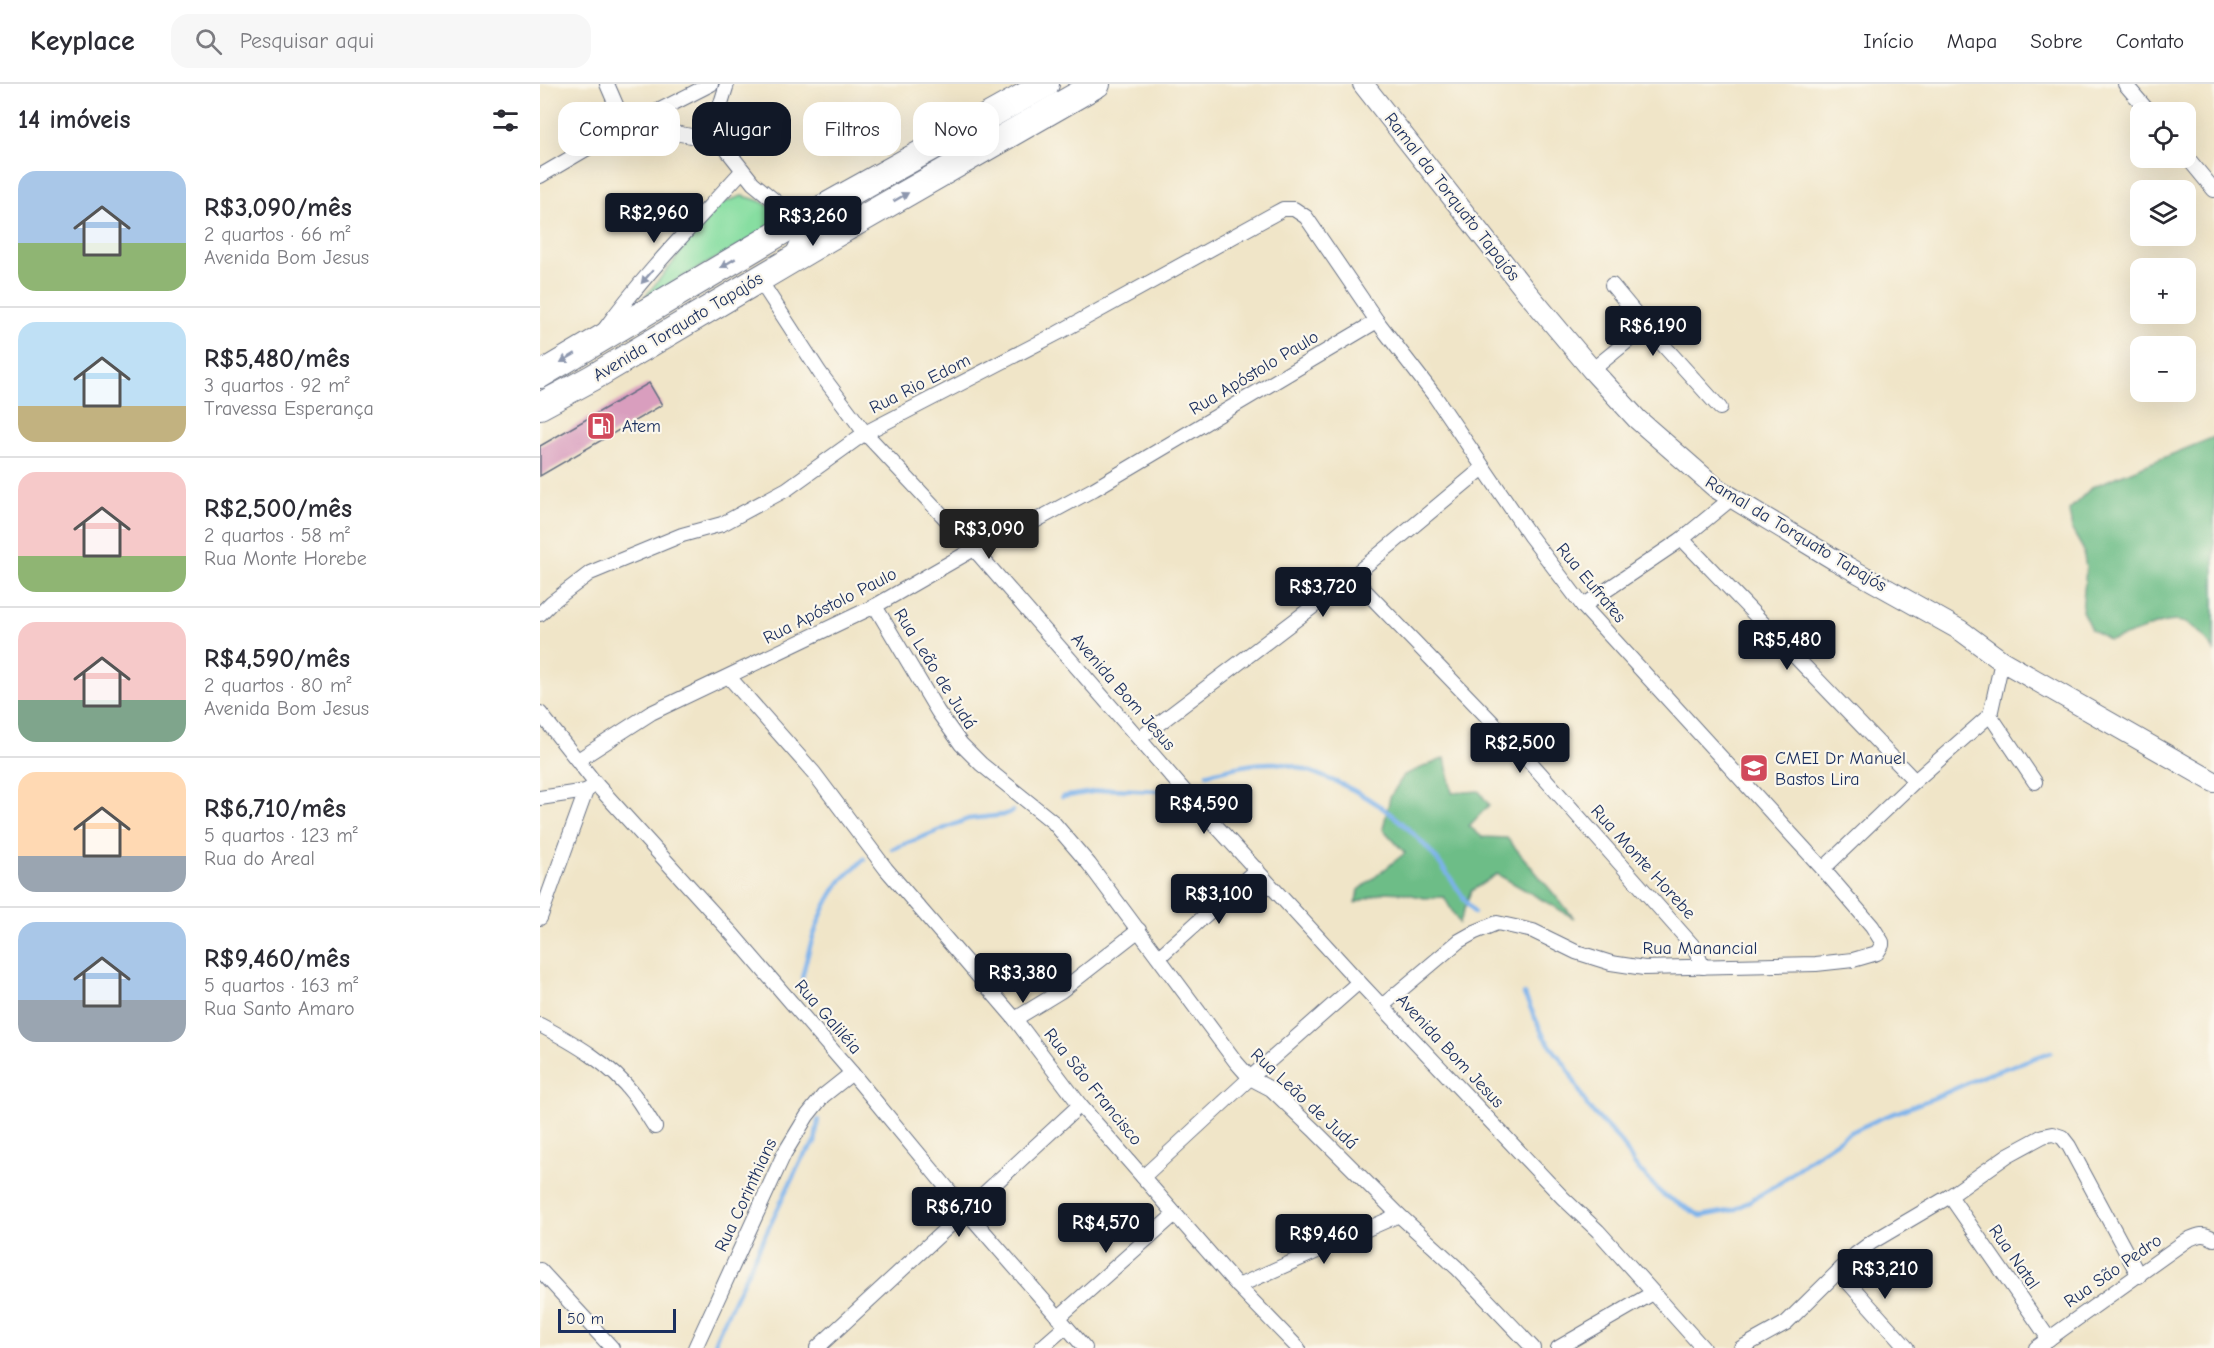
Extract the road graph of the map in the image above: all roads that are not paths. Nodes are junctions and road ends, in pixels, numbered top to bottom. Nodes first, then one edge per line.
1 (608, 84) edge
2 (711, 84) edge
3 (727, 84) edge
4 (1046, 84) edge
5 (1096, 84) edge
6 (1363, 84) edge
7 (2125, 84) edge
8 (615, 102) edge
9 (676, 102) edge
10 (720, 102) edge
11 (2140, 102) edge
12 (576, 156) edge
13 (731, 156) edge
14 (2196, 168) edge
15 (742, 171) junction
16 (540, 176) edge
17 (2214, 190) edge
18 (796, 223) junction
19 (1318, 233) joint
20 (786, 264) junction
21 (759, 279) junction
22 (1612, 285) dead end
23 (1377, 321) junction
24 (1646, 326) junction
25 (596, 342) junction
26 (1592, 370) junction
27 (540, 375) edge
28 (540, 406) edge
29 (1719, 408) dead end
30 (865, 433) junction
31 (1483, 468) junction
32 (1732, 498) junction
33 (1682, 538) junction
34 (974, 549) junction
35 (1352, 577) junction
36 (875, 606) junction
37 (1583, 606) junction
38 (540, 614) edge
39 (2002, 661) junction
40 (729, 677) junction
41 (540, 713) edge
42 (1990, 715) junction
43 (1140, 738) junction
44 (578, 760) junction
45 (1915, 781) junction
46 (2035, 782) dead end
47 (2214, 782) edge
48 (591, 788) junction
49 (540, 798) edge
50 (1257, 869) junction
51 (1823, 869) junction
52 (540, 918) edge
53 (1872, 926) joint
54 (1139, 930) junction
55 (1160, 956) junction
56 (1703, 967) junction
57 (1359, 982) junction
58 (1382, 1006) junction
59 (1015, 1019) junction
60 (540, 1025) edge
61 (852, 1072) junction
62 (1250, 1078) junction
63 (1080, 1105) junction
64 (655, 1127) dead end
65 (1143, 1177) junction
66 (1950, 1196) junction
67 (966, 1211) junction
68 (1175, 1214) junction
69 (1399, 1215) junction
70 (2214, 1239) edge
71 (540, 1270) edge
72 (1839, 1272) junction
73 (2139, 1276) junction
74 (1238, 1286) junction
75 (1653, 1293) junction
76 (1061, 1322) junction
77 (2049, 1339) junction
78 (612, 1348) edge
79 (695, 1348) edge
80 (817, 1348) edge
81 (1041, 1348) edge
82 (1085, 1348) edge
83 (1298, 1348) edge
84 (1533, 1348) edge
85 (1558, 1348) edge
86 (1702, 1348) edge
87 (1741, 1348) edge
88 (1907, 1348) edge
89 (2036, 1348) edge

1 - 8 street
2 - 9 street
3 - 10 street
4 - 18 highway, Avenida Torquato Tapajós
20 -> 5 highway, Avenida Torquato Tapajós
6 - 26 street, Ramal da Torquato Tapajós
7 - 11 street
12 - 16 street
13 - 15 street
14 - 17 street
15 - 18 street
15 -> 25 street
18 - 20 street
18 -> 25 highway, Avenida Torquato Tapajós
19 - 23 street, Rua Eufrates
19 - 30 street, Rua Rio Edom
20 - 21 highway, Avenida Torquato Tapajós
21 - 28 highway, Avenida Torquato Tapajós
21 - 30 street, Avenida Bom Jesus
22 - 24 street
23 - 31 street, Rua Eufrates
23 - 34 street, Rua Apóstolo Paulo
24 - 26 street
24 - 29 street
25 -> 27 highway, Avenida Torquato Tapajós
26 - 32 street, Ramal da Torquato Tapajós
30 - 34 street, Avenida Bom Jesus
30 - 38 street, Rua Rio Edom
31 - 35 street
31 - 37 street, Rua Eufrates
32 - 33 street
32 - 39 street, Ramal da Torquato Tapajós
33 - 37 street
33 - 45 street
34 - 36 street, Rua Apóstolo Paulo
34 - 43 street, Avenida Bom Jesus
35 - 43 street
35 - 56 street, Rua Monte Horebe
36 - 40 street, Rua Apóstolo Paulo
36 - 54 street, Rua Leão de Judá
37 - 51 street, Rua Eufrates
39 - 42 street
39 - 47 street, Ramal da Torquato Tapajós
40 - 44 street, Rua Apóstolo Paulo
40 - 59 street, Rua São Francisco
41 - 44 street, Rua Galiléia
42 - 45 street
42 - 46 street
43 - 50 street, Avenida Bom Jesus
44 - 48 street, Rua Galiléia
45 - 51 street
48 - 49 street
48 - 52 street
48 - 61 street, Rua Galiléia
50 - 55 street
50 - 57 street, Avenida Bom Jesus
51 - 53 street, Rua Eufrates
53 - 56 street, Rua Manancial
54 - 55 street, Rua Leão de Judá
54 - 59 street
55 - 62 street, Rua Leão de Judá
56 - 58 street, Rua Manancial
57 - 58 street, Avenida Bom Jesus
57 - 62 street
58 - 75 street, Avenida Bom Jesus
59 - 63 street, Rua São Francisco
60 - 64 street
61 - 67 street, Rua Galiléia
61 - 79 street, Rua Corinthians
62 - 65 street
62 - 69 street, Rua Leão de Judá
63 - 65 street, Rua São Francisco
63 - 67 street
65 - 68 street, Rua São Francisco
66 - 72 street
66 - 73 street
66 - 77 street, Rua Natal
67 - 76 street, Rua Galiléia
67 - 80 street
68 - 74 street, Rua São Francisco
68 - 76 street
69 - 74 street
69 - 84 street, Rua Leão de Judá
70 - 73 street, Rua São Pedro
71 - 78 street
72 - 87 street
72 - 88 street
73 - 77 street, Rua São Pedro
74 - 83 street, Rua São Francisco
75 - 85 street
75 - 86 street, Avenida Bom Jesus
76 - 81 street
76 - 82 street, Rua Galiléia
77 - 89 street, Rua São Pedro

